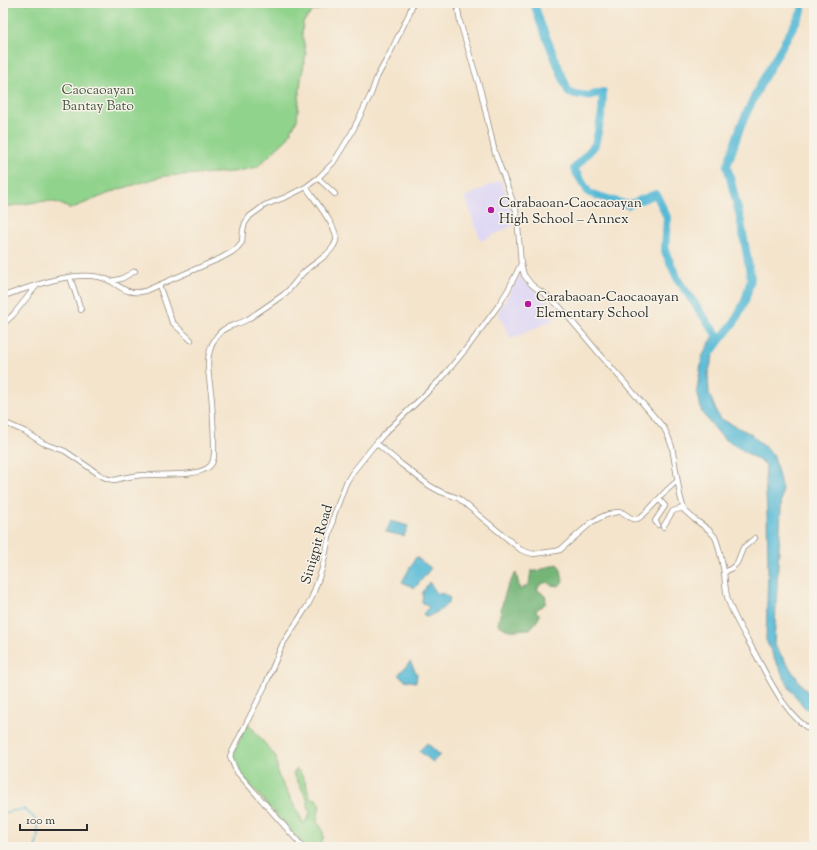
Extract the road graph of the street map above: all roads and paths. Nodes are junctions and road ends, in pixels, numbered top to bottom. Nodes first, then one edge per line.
1 (413, 3) edge
2 (457, 3) edge
3 (318, 178) junction
4 (306, 188) junction
5 (335, 194) dead end
6 (521, 264) junction
7 (135, 271) dead end
8 (70, 277) junction
9 (111, 281) junction
10 (37, 285) junction
11 (159, 285) junction
12 (3, 296) edge
13 (82, 310) dead end
14 (3, 324) edge
15 (191, 340) dead end
16 (3, 422) edge
17 (376, 444) junction
18 (678, 481) junction
19 (659, 499) junction
20 (683, 508) junction
21 (755, 538) dead end
22 (724, 573) junction
23 (814, 732) edge
24 (303, 847) edge

1 - 3 street
2 - 6 street
3 - 4 street
3 - 5 street
4 - 11 street
4 - 16 street
6 - 17 street, Sinigpit Road
6 - 18 street
7 - 9 street
8 - 9 street
8 - 10 street
8 - 13 street
9 - 11 street
10 - 12 street
10 - 14 street
11 - 15 street
17 - 19 street
17 - 24 street, Sinigpit Road
18 - 19 street
18 - 20 street
19 - 20 street
20 - 22 street
21 - 22 street
22 - 23 street

